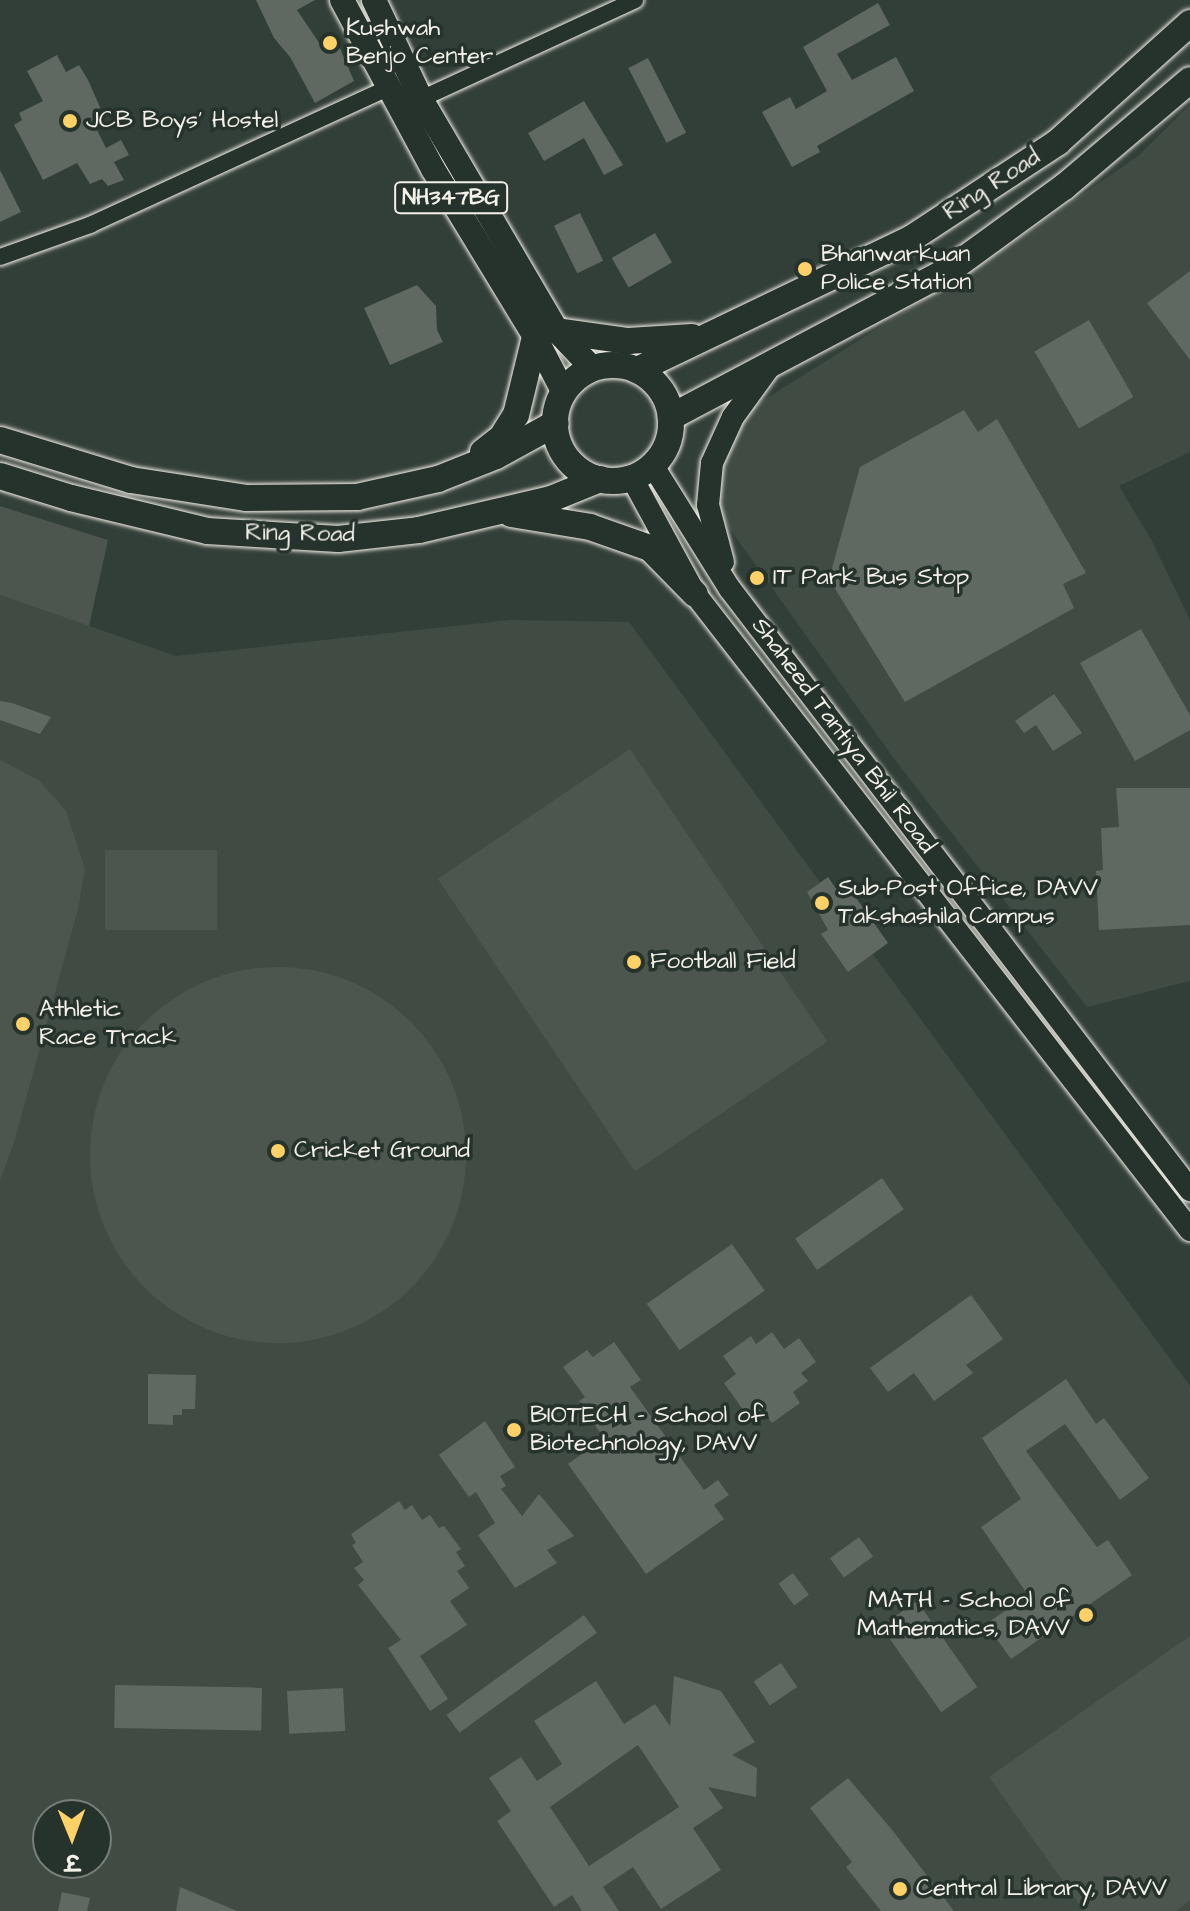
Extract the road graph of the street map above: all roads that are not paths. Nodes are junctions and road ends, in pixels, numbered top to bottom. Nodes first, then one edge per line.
1 (342, 0) edge
2 (374, 0) edge
3 (635, 0) edge
4 (1190, 23) edge
5 (1190, 80) edge
6 (390, 87) junction
7 (421, 99) junction
8 (0, 257) edge
9 (546, 334) junction
10 (713, 335) junction
11 (770, 366) junction
12 (593, 369) junction
13 (637, 370) junction
14 (564, 393) junction
15 (671, 417) junction
16 (556, 423) junction
17 (0, 440) edge
18 (642, 472) junction
19 (0, 476) edge
20 (600, 479) junction
21 (246, 498) junction
22 (496, 512) junction
23 (730, 589) junction
24 (695, 594) junction
25 (963, 893) junction
26 (943, 912) junction
27 (1190, 1190) edge
28 (1190, 1230) edge

1 - 6 main road, NH347BG
2 - 7 main road, NH347BG
3 - 7 street
4 - 10 highway, Ring Road
5 - 11 highway, Ring Road
6 - 8 street
6 - 9 main road, NH347BG
7 - 9 main road, NH347BG
9 - 10 highway
9 - 12 main road, NH347BG
9 - 14 main road, NH347BG
9 - 21 highway
10 - 13 highway, Ring Road
11 - 15 highway, Ring Road
11 - 23 main road
12 - 13 highway
12 - 14 highway
13 - 15 highway
14 - 16 highway
15 - 18 highway
16 - 20 highway
16 - 21 highway, Ring Road
17 - 21 highway, Ring Road
18 - 20 highway
18 - 23 main road, Shaheed Tantiya Bhil Road
18 - 24 main road
19 - 22 highway, Ring Road
20 - 22 highway, Ring Road
22 - 24 highway
23 - 25 main road, Shaheed Tantiya Bhil Road
24 - 26 main road
25 - 26 main road
25 - 27 main road, Shaheed Tantiya Bhil Road
26 - 28 main road

